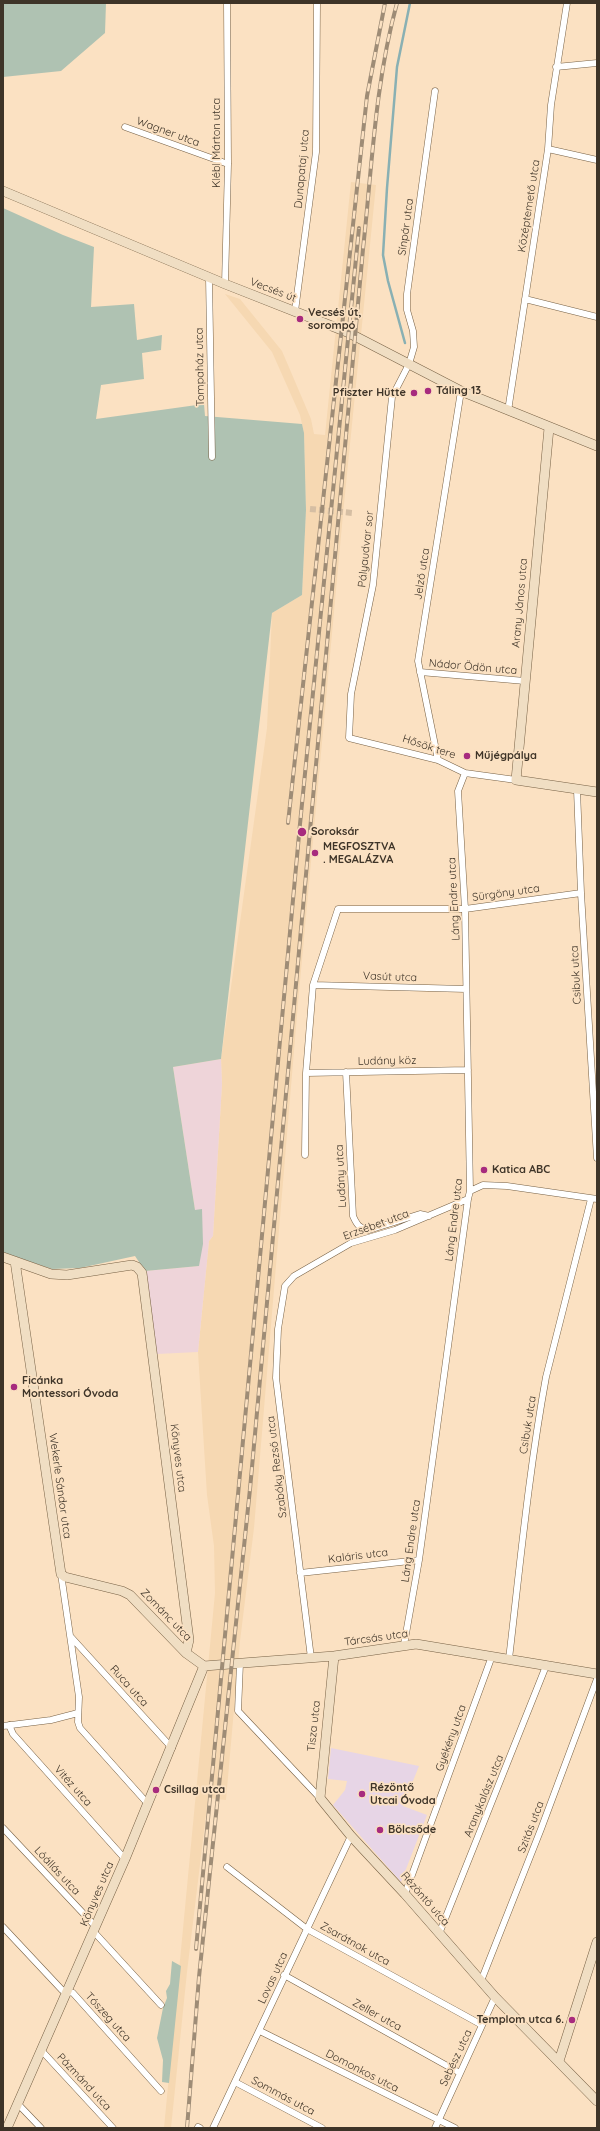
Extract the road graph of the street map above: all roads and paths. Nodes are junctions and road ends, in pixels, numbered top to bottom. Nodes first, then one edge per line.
1 (227, 3) edge
2 (317, 3) edge
3 (567, 3) edge
4 (597, 63) edge
5 (556, 67) junction
6 (435, 91) dead end
7 (125, 127) dead end
8 (548, 149) junction
9 (597, 160) edge
10 (228, 164) junction
11 (3, 191) edge
12 (209, 277) junction
13 (225, 284) junction
14 (525, 299) junction
15 (295, 311) junction
16 (597, 317) edge
17 (409, 364) junction
18 (461, 391) junction
19 (508, 411) junction
20 (549, 428) junction
21 (597, 446) edge
22 (212, 457) dead end
23 (420, 672) junction
24 (525, 681) junction
25 (349, 738) joint
26 (438, 760) junction
27 (465, 773) junction
28 (516, 780) junction
29 (577, 790) junction
30 (597, 792) edge
31 (581, 893) junction
32 (465, 908) junction
33 (313, 985) junction
34 (466, 990) junction
35 (468, 1070) junction
36 (346, 1072) junction
37 (306, 1073) junction
38 (305, 1155) dead end
39 (597, 1158) edge
40 (470, 1191) junction
41 (468, 1199) junction
42 (594, 1199) edge
43 (430, 1216) junction
44 (3, 1257) edge
45 (15, 1261) junction
46 (294, 1276) joint
47 (419, 1560) junction
48 (300, 1573) junction
49 (61, 1574) junction
50 (71, 1637) junction
51 (404, 1645) junction
52 (186, 1653) junction
53 (334, 1656) junction
54 (492, 1656) junction
55 (311, 1658) junction
56 (509, 1659) junction
57 (240, 1663) junction
58 (204, 1666) junction
59 (546, 1666) junction
60 (597, 1674) edge
61 (597, 1679) edge
62 (78, 1714) junction
63 (6, 1726) edge
64 (172, 1748) junction
65 (320, 1798) junction
66 (148, 1804) junction
67 (3, 1828) edge
68 (351, 1836) junction
69 (125, 1859) junction
70 (227, 1867) dead end
71 (405, 1894) junction
72 (3, 1927) edge
73 (95, 1929) junction
74 (307, 1929) junction
75 (439, 1934) junction
76 (597, 1942) edge
77 (284, 1975) junction
78 (481, 1981) junction
79 (68, 1992) junction
80 (495, 1997) junction
81 (161, 2004) dead end
82 (482, 2025) junction
83 (260, 2031) junction
84 (41, 2050) junction
85 (558, 2061) junction
86 (460, 2073) junction
87 (235, 2082) junction
88 (161, 2092) dead end
89 (597, 2101) edge
90 (17, 2103) junction
91 (438, 2120) junction
92 (7, 2128) edge
93 (41, 2128) edge
94 (113, 2128) edge
95 (213, 2128) edge
96 (322, 2128) edge
97 (435, 2128) edge
98 (455, 2128) edge

1 - 10 street, Klébl Márton utca
2 - 15 street, Dunapataj utca
3 - 5 street, Középtemető utca
4 - 5 street
5 - 8 street, Középtemető utca
6 - 17 street, Sínpár utca
7 - 10 street, Wagner utca
8 - 9 street
8 - 14 street, Középtemető utca
10 - 13 street, Klébl Márton utca
11 - 12 main road, Vecsés út
12 - 13 main road, Vecsés út
12 - 22 street, Tompaház utca
13 - 15 main road, Vecsés út
14 - 16 street
14 - 19 street, Középtemető utca
15 - 17 main road, Vecsés út
17 - 18 main road, Vecsés út
17 - 25 street, Pályaudvar sor
18 - 19 main road, Vecsés út
18 - 23 street, Jelző utca
19 - 20 main road, Vecsés út
20 - 21 main road, Vecsés út
20 - 24 main road, Arany János utca
23 - 24 street, Nádor Ödön utca
23 - 26 street, Jelző utca
24 - 28 main road, Arany János utca
25 - 26 street, Hősök tere
26 - 27 street, Hősök tere
27 - 28 street, Hősök tere
27 - 32 street, Láng Endre utca
28 - 29 main road, Hősök tere
29 - 30 main road, Hősök tere
29 - 31 street, Csibuk utca
31 - 32 street, Sürgöny utca
31 - 39 street, Csibuk utca
32 - 33 street, Sürgöny utca
32 - 34 street, Láng Endre utca
33 - 34 street, Vasút utca
33 - 37 street
34 - 35 street, Láng Endre utca
35 - 36 street, Ludány köz
35 - 40 street, Láng Endre utca
36 - 37 street, Ludány köz
36 - 43 street, Ludány utca
37 - 38 street
40 - 41 street, Láng Endre utca
40 - 42 street
41 - 43 street, Erzsébet utca
41 - 47 street, Láng Endre utca
42 - 56 street, Csibuk utca
43 - 46 street, Erzsébet utca
44 - 45 main road
45 - 49 main road, Wekerle Sándor utca
45 - 52 main road, Könyves utca
46 - 48 street, Szabóky Rezső utca
47 - 48 street, Kaláris utca
47 - 51 street, Láng Endre utca
48 - 55 street, Szabóky Rezső utca
49 - 50 street, Wekerle Sándor utca
49 - 52 main road, Zománc utca
50 - 62 street, Wekerle Sándor utca
50 - 64 street, Ruca utca
51 - 53 main road, Tárcsás utca
51 - 54 main road, Tárcsás utca
52 - 58 main road
53 - 55 main road, Tárcsás utca
53 - 65 main road, Tisza utca
54 - 56 main road, Tárcsás utca
54 - 71 street, Gyékény utca
55 - 57 main road, Tárcsás utca
56 - 59 main road, Tárcsás utca
57 - 58 main road, Tárcsás utca
57 - 65 street, Rézöntő utca
58 - 64 main road, Könyves utca
59 - 60 main road, Tárcsás utca
59 - 75 street, Aranykalász utca
61 - 78 street, Szitás utca
62 - 63 street
62 - 66 street
63 - 69 street, Vitéz utca
64 - 66 main road, Könyves utca
65 - 68 main road, Rézöntő utca
66 - 69 main road, Könyves utca
67 - 73 street, Lóállás utca
68 - 71 main road, Rézöntő utca
68 - 74 street, Lovas utca
69 - 73 main road, Könyves utca
70 - 74 street, Zsarátnok utca
71 - 75 main road, Rézöntő utca
72 - 79 street, Tószeg utca
73 - 79 main road, Könyves utca
73 - 81 street, Lóállás utca
74 - 77 street, Lovas utca
74 - 82 street, Zsarátnok utca
75 - 78 main road, Rézöntő utca
76 - 85 main road
77 - 83 street, Lovas utca
77 - 86 street, Zeller utca
78 - 80 main road, Rézöntő utca
79 - 84 main road, Könyves utca
79 - 88 street, Tószeg utca
80 - 82 street, Sebész utca
80 - 85 main road, Rézöntő utca
82 - 86 street, Sebész utca
83 - 87 street, Lovas utca
83 - 91 street, Domonkos utca
84 - 90 main road, Könyves utca
84 - 94 street, Pázmánd utca
85 - 89 main road, Rézöntő utca
86 - 91 street, Sebész utca
87 - 95 street, Lovas utca
87 - 96 street, Sommás utca
90 - 92 main road, Könyves utca
90 - 93 street
91 - 97 street, Sebész utca
91 - 98 street, Domonkos utca

